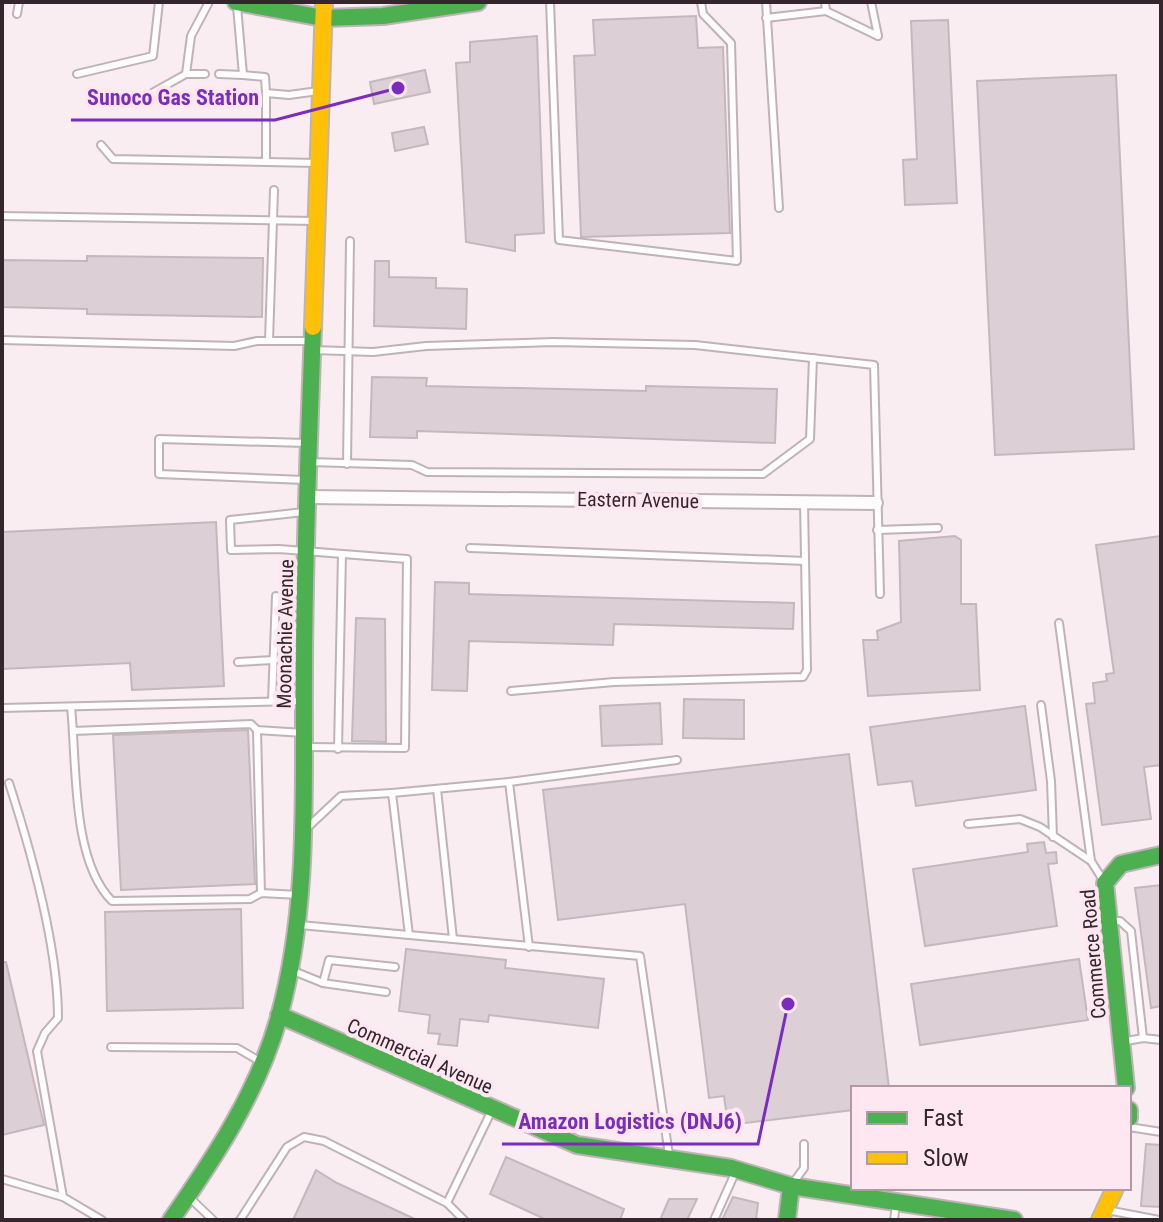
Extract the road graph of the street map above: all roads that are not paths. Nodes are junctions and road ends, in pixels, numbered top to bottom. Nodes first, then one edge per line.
1 (19, 2) edge
2 (159, 2) edge
3 (209, 2) edge
4 (237, 2) edge
5 (478, 2) edge
6 (550, 2) edge
7 (701, 2) edge
8 (766, 2) edge
9 (825, 2) edge
10 (871, 2) edge
11 (261, 4) edge
12 (324, 10) edge
13 (826, 11) junction
14 (17, 14) dead end
15 (766, 18) junction
16 (77, 74) dead end
17 (186, 74) junction
18 (205, 74) dead end
19 (219, 74) dead end
20 (243, 75) junction
21 (321, 90) junction
22 (152, 93) dead end
23 (266, 93) junction
24 (101, 145) dead end
25 (266, 162) junction
26 (318, 163) junction
27 (274, 190) dead end
28 (779, 208) dead end
29 (2, 216) edge
30 (273, 221) junction
31 (315, 221) junction
32 (350, 241) dead end
33 (2, 340) edge
34 (269, 341) junction
35 (313, 346) junction
36 (349, 350) junction
37 (813, 358) junction
38 (310, 443) junction
39 (309, 462) junction
40 (347, 464) junction
41 (308, 496) junction
42 (804, 502) junction
43 (876, 503) junction
44 (938, 528) dead end
45 (877, 530) junction
46 (470, 548) dead end
47 (306, 551) junction
48 (342, 554) junction
49 (805, 561) junction
50 (880, 594) dead end
51 (276, 596) dead end
52 (1059, 623) dead end
53 (274, 660) junction
54 (238, 662) dead end
55 (511, 691) dead end
56 (272, 701) junction
57 (304, 701) junction
58 (1041, 705) dead end
59 (71, 707) junction
60 (2, 708) edge
61 (257, 730) junction
62 (73, 731) junction
63 (304, 740) junction
64 (338, 749) junction
65 (677, 760) dead end
66 (509, 782) junction
67 (9, 783) dead end
68 (437, 789) junction
69 (392, 793) junction
70 (968, 824) dead end
71 (302, 833) junction
72 (1053, 837) junction
73 (1161, 855) edge
74 (1091, 861) junction
75 (1105, 883) junction
76 (261, 893) junction
77 (300, 895) junction
78 (1107, 921) junction
79 (300, 925) junction
80 (409, 935) junction
81 (453, 939) junction
82 (529, 947) junction
83 (395, 967) dead end
84 (1135, 967) junction
85 (291, 970) junction
86 (1113, 970) junction
87 (323, 983) junction
88 (386, 992) dead end
89 (279, 1015) junction
90 (1143, 1038) junction
91 (1161, 1040) edge
92 (1121, 1042) junction
93 (111, 1047) dead end
94 (264, 1063) junction
95 (1126, 1086) edge
96 (492, 1110) junction
97 (1131, 1127) edge
98 (1161, 1132) edge
99 (804, 1144) dead end
100 (669, 1159) junction
101 (736, 1169) junction
102 (2, 1179) edge
103 (791, 1186) junction
104 (1114, 1190) edge
105 (188, 1196) junction
106 (63, 1197) junction
107 (896, 1202) junction
108 (447, 1203) junction
109 (1102, 1215) edge
110 (102, 1220) edge
111 (171, 1220) edge
112 (213, 1220) edge
113 (240, 1220) edge
114 (464, 1220) edge
115 (714, 1220) edge
116 (787, 1220) edge
117 (894, 1220) edge
118 (1014, 1220) edge
119 (1159, 1220) edge

1 - 14 lane
2 - 16 lane
3 - 17 lane
4 - 11 main road
4 - 20 lane
5 - 12 main road
6 - 7 lane
8 - 15 lane
9 - 13 lane
10 - 13 lane
11 - 12 main road
12 - 21 main road, Moonachie Avenue
13 - 15 lane
15 - 28 lane
17 - 18 lane
17 - 22 lane
19 - 20 lane
20 - 23 lane
21 - 23 lane
21 - 26 main road, Moonachie Avenue
23 - 25 lane
24 - 25 lane
25 - 26 lane
26 - 31 main road, Moonachie Avenue
27 - 30 lane
29 - 30 lane
30 - 31 lane
30 - 34 lane
31 - 35 main road, Moonachie Avenue
32 - 36 lane
33 - 34 lane
34 - 35 lane
35 - 36 lane
35 - 38 main road, Moonachie Avenue
36 - 37 lane
36 - 40 lane
37 - 40 lane
37 - 43 lane
38 - 39 main road, Moonachie Avenue
38 - 41 lane
39 - 40 lane
39 - 41 main road, Moonachie Avenue
41 - 42 street, Eastern Avenue
41 - 47 main road, Moonachie Avenue
41 - 47 lane
42 - 43 street, Eastern Avenue
42 - 49 lane
43 - 45 lane
44 - 45 lane
45 - 50 lane
46 - 49 lane
47 - 48 lane
47 - 57 main road, Moonachie Avenue
48 - 64 lane
48 - 64 lane
49 - 55 lane
51 - 53 lane
52 - 74 lane
53 - 54 lane
53 - 56 lane
56 - 57 lane
56 - 59 lane
57 - 63 main road, Moonachie Avenue
58 - 72 lane
59 - 60 lane
59 - 62 lane
61 - 62 lane
61 - 63 lane
61 - 76 lane
62 - 76 lane
63 - 64 lane
63 - 71 main road, Moonachie Avenue
65 - 66 lane
66 - 68 lane
66 - 82 lane
67 - 106 lane
68 - 69 lane
68 - 81 lane
69 - 71 lane
69 - 80 lane
70 - 72 lane
71 - 77 main road, Moonachie Avenue
72 - 74 lane
73 - 75 main road, Commerce Road
74 - 75 lane
75 - 78 main road, Commerce Road
76 - 77 lane
77 - 79 main road, Moonachie Avenue
78 - 84 lane
78 - 86 main road, Commerce Road
79 - 80 lane
79 - 85 main road, Moonachie Avenue
80 - 81 lane
81 - 82 lane
82 - 100 lane
83 - 87 lane
84 - 86 lane
84 - 90 lane
85 - 87 lane
85 - 89 main road, Moonachie Avenue
86 - 92 main road, Commerce Road
87 - 88 lane
89 - 94 main road, Moonachie Avenue
89 - 96 main road, Commercial Avenue
90 - 91 lane
90 - 92 lane
92 - 95 main road, Commerce Road
93 - 94 lane
94 - 105 main road, Moonachie Avenue
96 - 100 main road, Commercial Avenue
96 - 108 lane
97 - 98 lane
99 - 103 lane
100 - 101 main road, Commercial Avenue
101 - 103 main road, Commercial Avenue
101 - 115 lane
102 - 106 lane
103 - 107 main road, Commercial Avenue
103 - 116 main road
104 - 109 main road
105 - 111 main road, Moonachie Avenue
105 - 112 lane
106 - 110 lane
107 - 117 lane
107 - 118 main road, Commercial Avenue
108 - 113 lane
108 - 114 lane
109 - 119 lane

